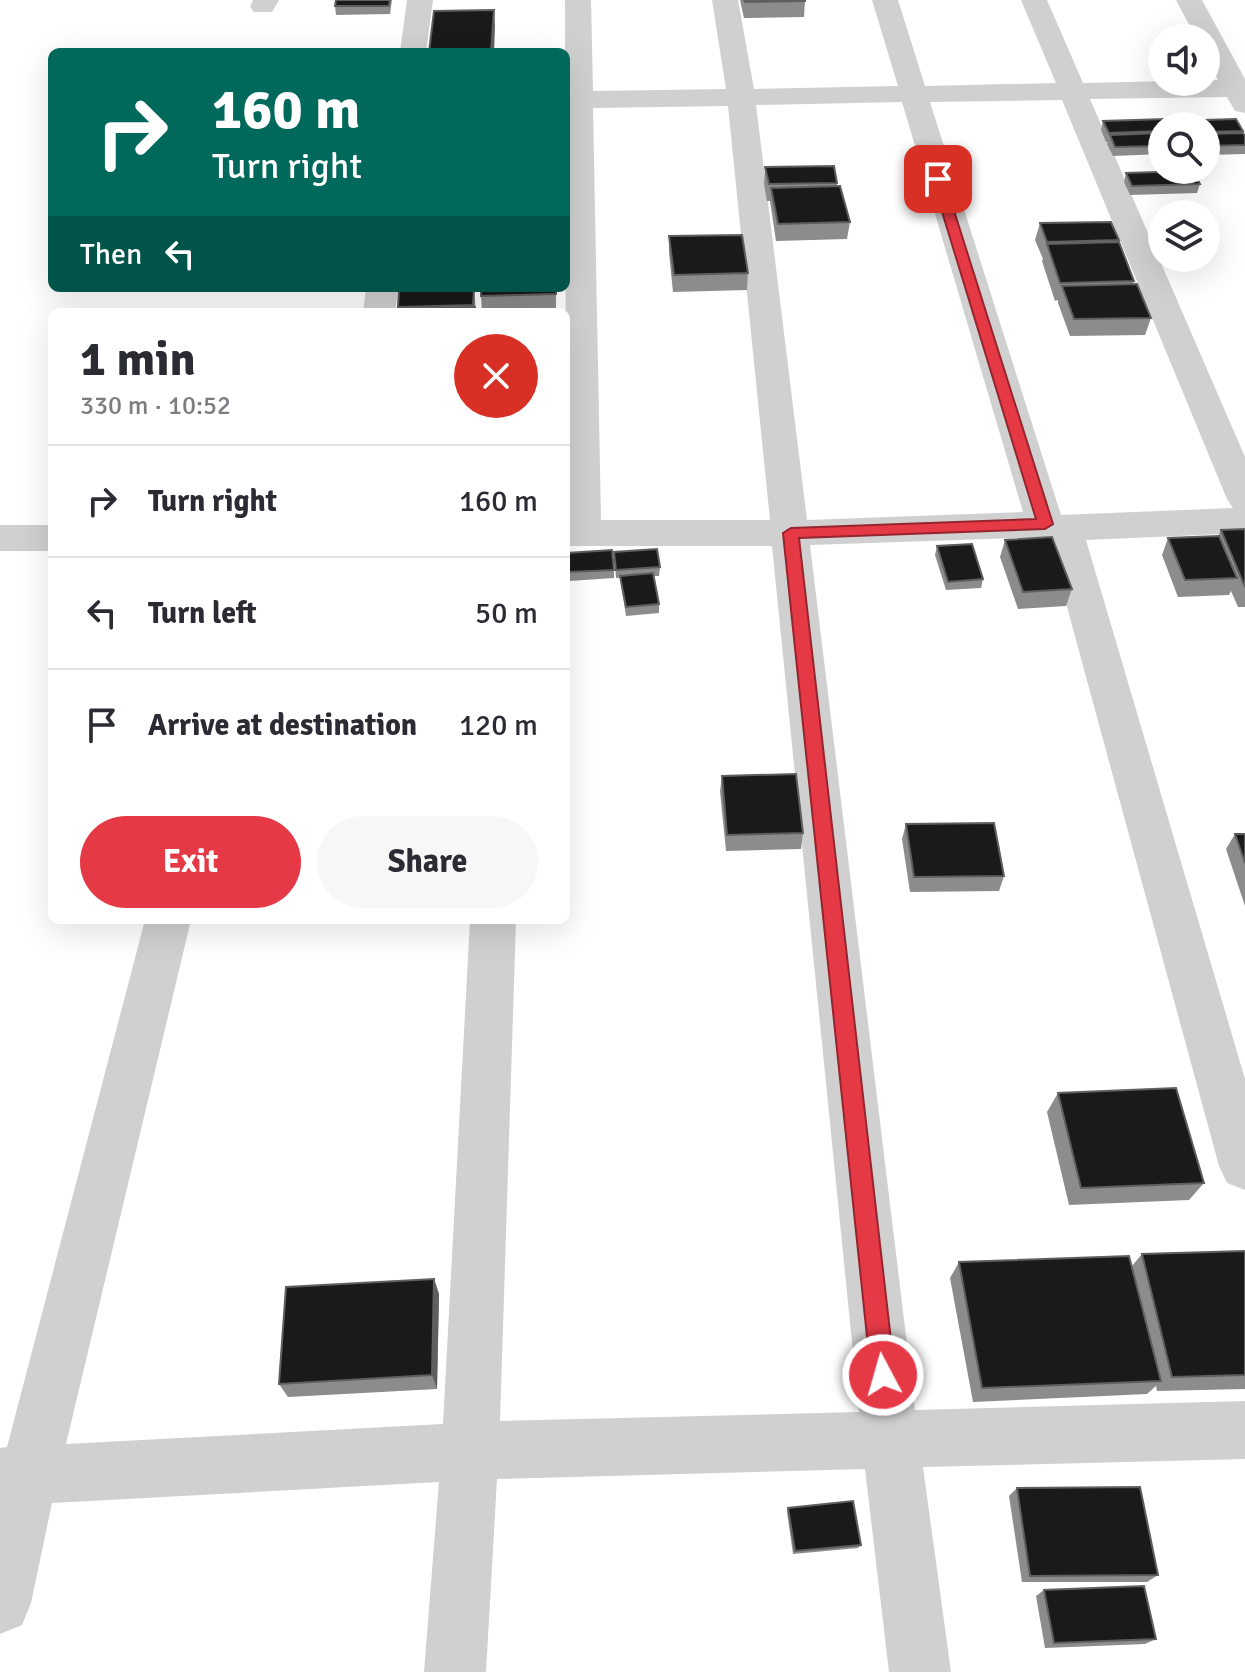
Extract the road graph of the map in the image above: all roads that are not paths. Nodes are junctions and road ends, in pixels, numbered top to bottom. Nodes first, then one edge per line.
1 (420, 0) edge
2 (578, 0) edge
3 (725, 0) edge
4 (885, 0) edge
5 (1034, 0) edge
6 (1189, 0) edge
7 (414, 48) edge
8 (1071, 90) junction
9 (911, 92) junction
10 (1242, 94) edge
11 (741, 95) junction
12 (579, 100) junction
13 (1245, 499) edge
14 (1245, 520) edge
15 (1055, 526) junction
16 (574, 533) edge
17 (791, 533) junction
18 (0, 538) edge
19 (48, 538) edge
20 (167, 924) edge
21 (493, 924) edge
22 (1245, 1166) edge
23 (1245, 1430) edge
24 (890, 1437) junction
25 (470, 1451) junction
26 (14, 1476) edge
27 (0, 1603) edge
28 (455, 1672) edge
29 (920, 1672) edge

1 - 7 street
2 - 12 street
3 - 11 street
4 - 9 street
5 - 8 street
6 - 10 street
8 - 9 street
8 - 10 street
8 - 13 street
9 - 11 street
9 - 15 street
11 - 12 street
11 - 17 street
12 - 16 street
14 - 15 street
15 - 17 street
15 - 22 street
16 - 17 street
17 - 24 street
18 - 19 street
20 - 26 street
21 - 25 street
23 - 24 street
24 - 25 street
24 - 29 street
25 - 26 street
25 - 28 street
26 - 27 street

